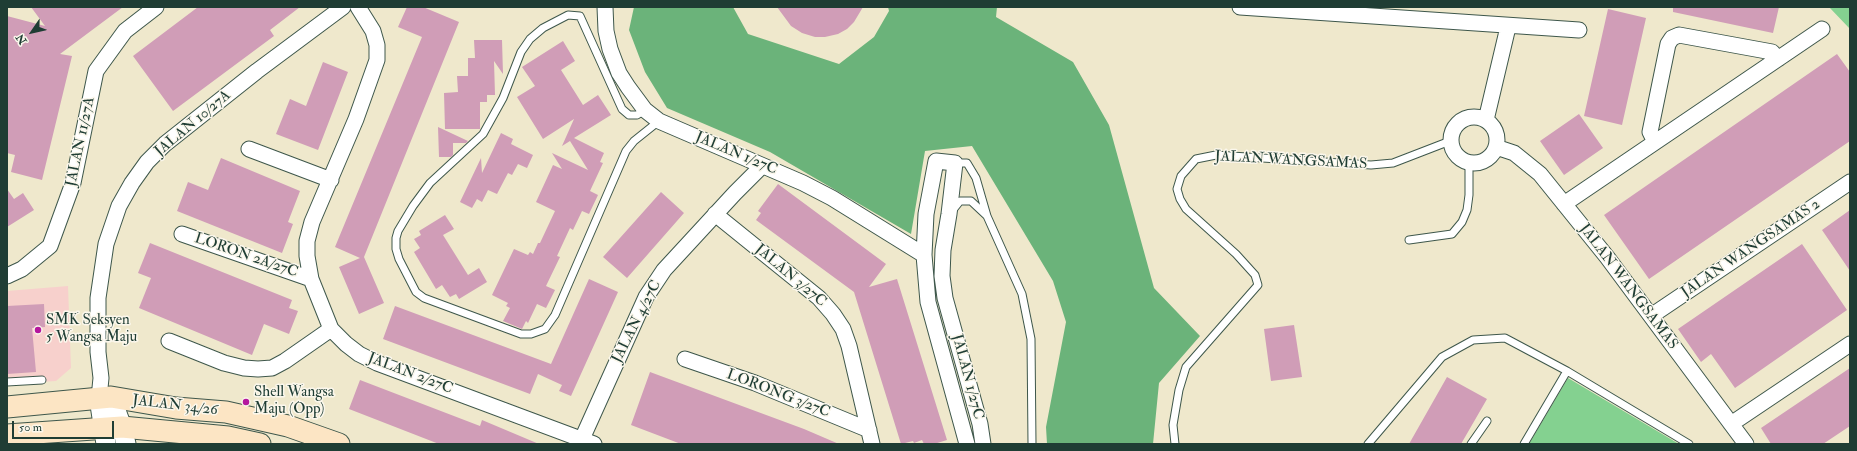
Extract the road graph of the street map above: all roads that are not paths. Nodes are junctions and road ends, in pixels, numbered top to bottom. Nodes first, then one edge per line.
1 (156, 7) edge
2 (343, 7) edge
3 (358, 7) edge
4 (605, 7) edge
5 (1240, 7) edge
6 (1508, 27) junction
7 (1822, 29) dead end
8 (1579, 30) dead end
9 (1778, 59) junction
10 (645, 110) junction
11 (1486, 120) junction
12 (659, 121) junction
13 (1450, 141) junction
14 (1655, 142) junction
15 (1496, 147) junction
16 (249, 149) dead end
17 (1469, 162) junction
18 (955, 164) junction
19 (762, 166) junction
20 (331, 180) junction
21 (1850, 182) edge
22 (1564, 204) junction
23 (715, 214) junction
24 (949, 214) junction
25 (987, 216) junction
26 (182, 234) dead end
27 (1409, 240) dead end
28 (924, 255) junction
29 (7, 276) edge
30 (311, 279) junction
31 (1651, 316) junction
32 (331, 329) junction
33 (169, 341) dead end
34 (1850, 344) edge
35 (685, 359) dead end
36 (1567, 371) junction
37 (42, 380) dead end
38 (7, 382) edge
39 (103, 391) junction
40 (7, 407) edge
41 (1487, 421) dead end
42 (1731, 424) junction
43 (161, 432) junction
44 (7, 435) edge
45 (114, 435) edge
46 (870, 437) edge
47 (588, 442) edge
48 (144, 444) edge
49 (260, 444) edge
50 (339, 444) edge
51 (967, 444) edge
52 (983, 444) edge
53 (1032, 444) edge
54 (1175, 444) edge
55 (1368, 444) edge
56 (1471, 444) edge
57 (1524, 444) edge
58 (1689, 444) edge
59 (1746, 444) edge

1 - 29 street, JALAN 11/27A
2 - 39 street, JALAN 10/27A
3 - 20 street, JALAN 2/27C
4 - 10 street, JALAN 1/27C
5 - 6 street
6 - 8 street
6 - 11 street
7 - 9 street
9 - 14 street
9 - 14 street
10 - 12 street, JALAN 1/27C
10 - 12 lane
11 - 13 street
11 - 15 street
12 - 19 street, JALAN 1/27C
13 - 17 street
13 - 54 lane, JALAN WANGSAMAS
14 - 22 street
15 - 17 street
15 - 22 street, JALAN WANGSAMAS
16 - 20 street
17 - 27 lane
18 - 24 street, JALAN 1/27C
18 - 25 lane
18 - 28 street, JALAN 1/27C
19 - 23 street, JALAN 4/27C
19 - 28 street, JALAN 1/27C
20 - 30 street, JALAN 2/27C
21 - 31 street, JALAN WANGSAMAS 2
22 - 31 street, JALAN WANGSAMAS
23 - 46 street, JALAN 3/27C
23 - 47 street, JALAN 4/27C
24 - 25 lane
24 - 52 street, JALAN 1/27C
25 - 53 lane
26 - 30 street, LORON 2A/27C
28 - 51 street, JALAN 1/27C
30 - 32 street, JALAN 2/27C
31 - 42 street, JALAN WANGSAMAS
32 - 33 street
32 - 47 street, JALAN 2/27C
34 - 42 street
35 - 46 street, LORONG 3/27C
36 - 55 lane
36 - 57 lane
36 - 58 lane
37 - 38 lane
39 - 40 main road, JALAN 34/26
39 - 45 street
39 - 50 main road, JALAN 34/26
41 - 56 lane
42 - 59 street, JALAN WANGSAMAS
43 - 45 main road, JALAN 34/26
43 - 48 main road
43 - 49 main road, JALAN 34/26
44 - 45 main road, JALAN 34/26

